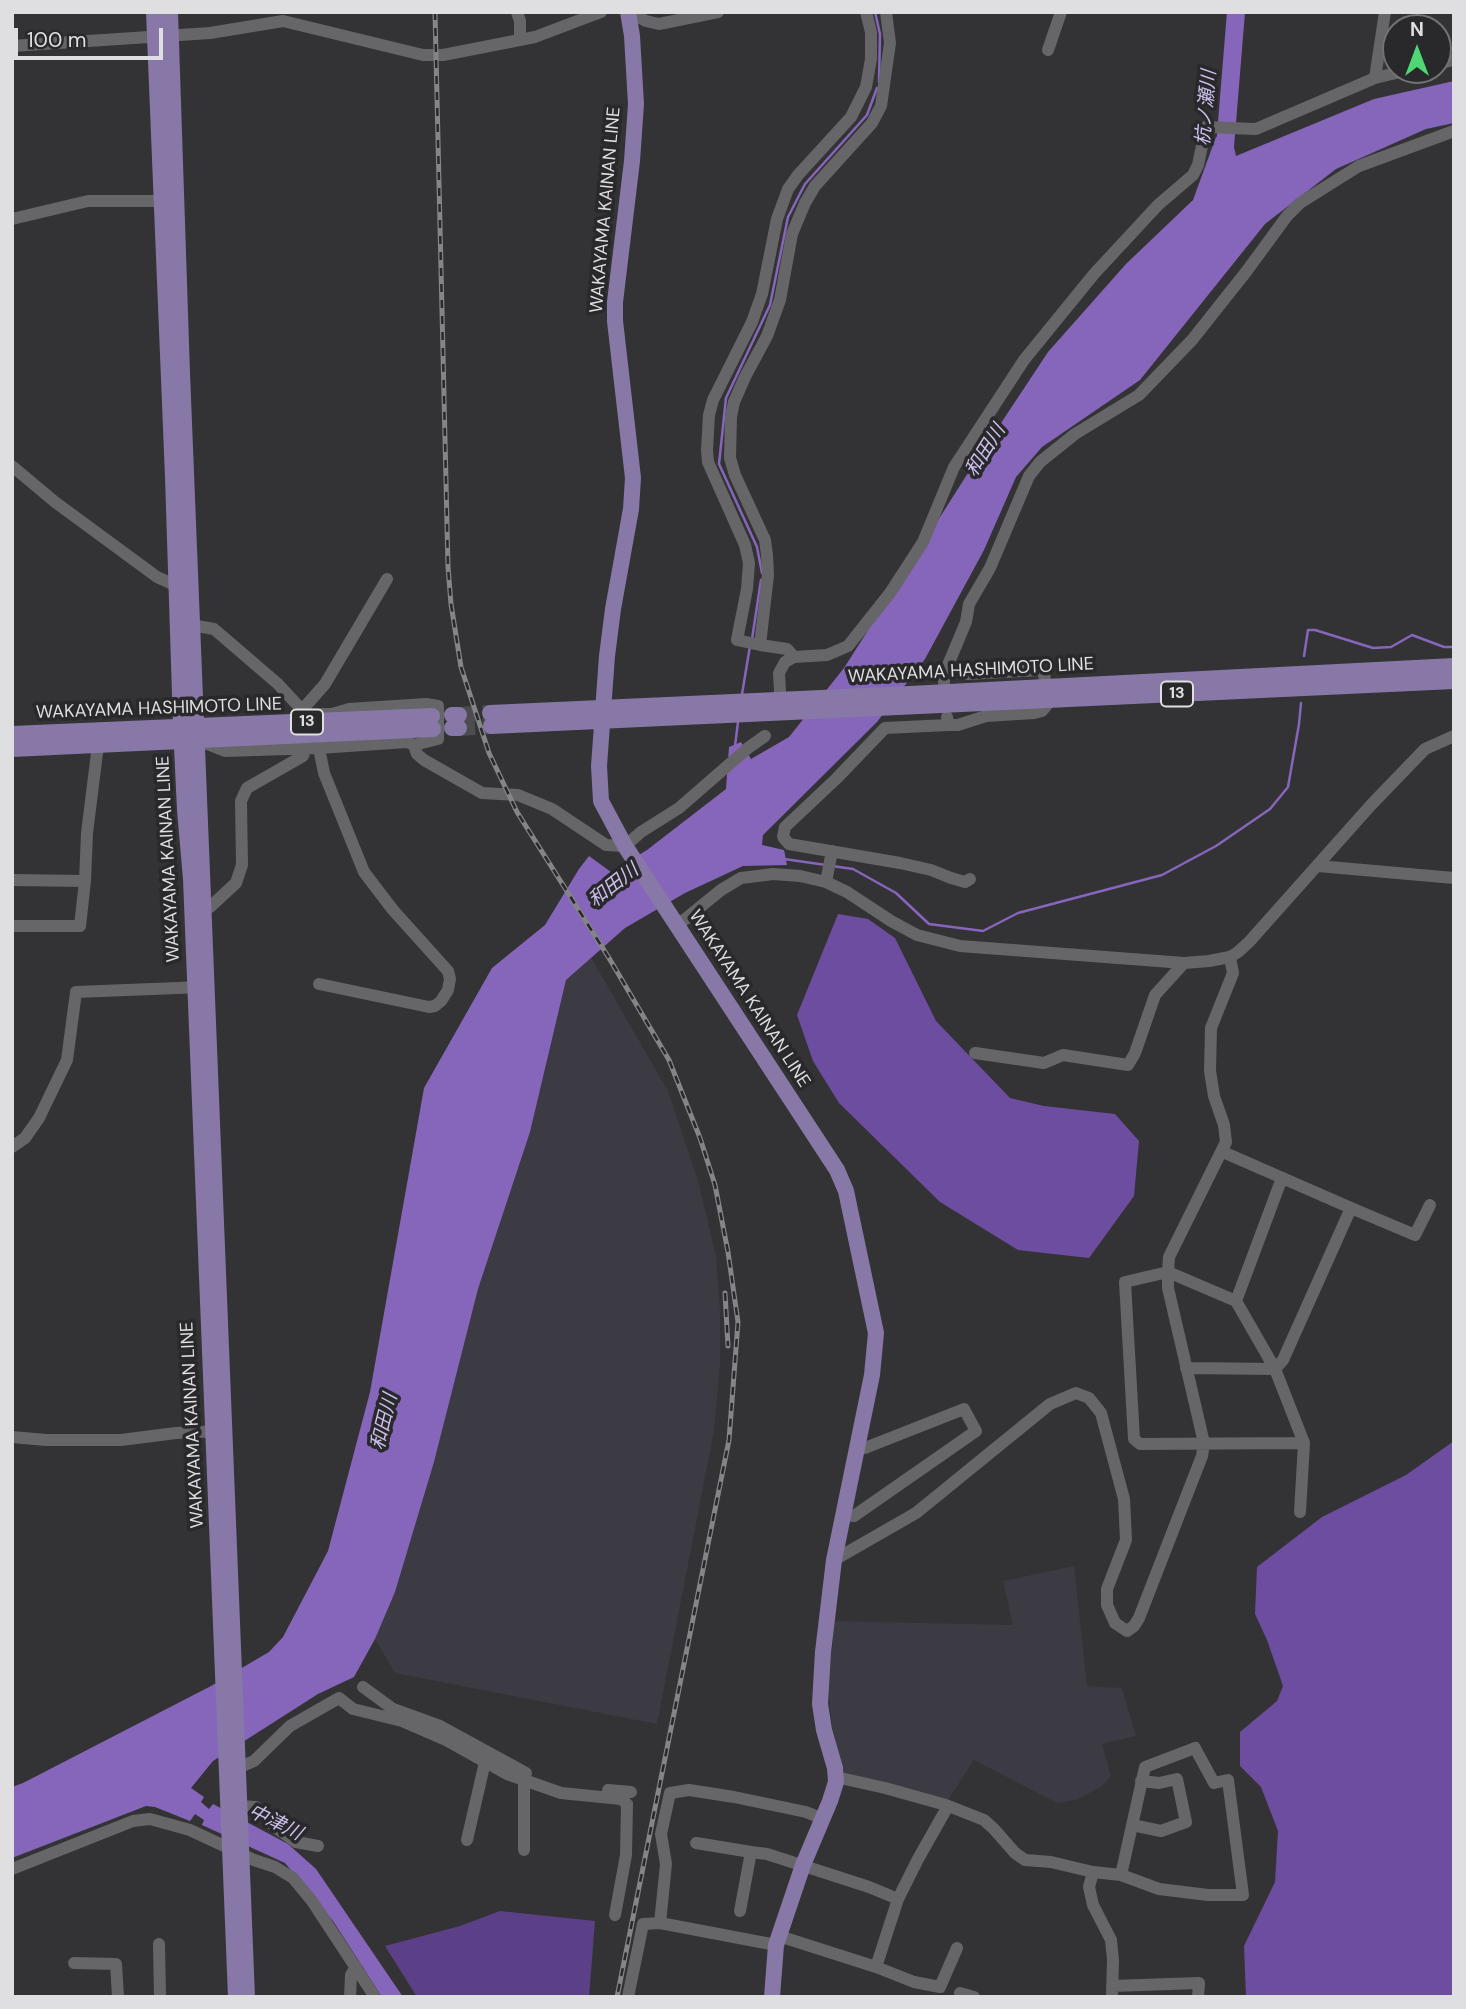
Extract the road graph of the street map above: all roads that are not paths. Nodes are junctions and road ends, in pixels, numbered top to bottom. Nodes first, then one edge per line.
1 (154, 12) edge
2 (170, 12) edge
3 (517, 12) edge
4 (601, 12) edge
5 (629, 12) edge
6 (718, 12) edge
7 (866, 12) edge
8 (886, 12) edge
9 (1061, 12) edge
10 (1385, 12) edge
11 (162, 37) junction
12 (520, 40) junction
13 (12, 46) edge
14 (1048, 50) dead end
15 (1382, 76) edge
16 (1375, 78) junction
17 (1454, 131) edge
18 (168, 201) junction
19 (12, 219) edge
20 (12, 466) edge
21 (387, 579) dead end
22 (184, 585) junction
23 (182, 624) junction
24 (760, 645) junction
25 (793, 657) junction
26 (1454, 666) edge
27 (1454, 681) edge
28 (1046, 693) junction
29 (905, 701) junction
30 (782, 708) junction
31 (302, 713) junction
32 (603, 715) junction
33 (491, 720) tunnel mouth
34 (433, 723) dead end
35 (189, 733) junction
36 (12, 734) edge
37 (765, 736) dead end
38 (1454, 736) edge
39 (97, 745) junction
40 (414, 745) junction
41 (313, 748) junction
42 (12, 749) edge
43 (627, 848) junction
44 (831, 855) junction
45 (1318, 866) junction
46 (826, 877) junction
47 (1454, 878) edge
48 (970, 879) dead end
49 (12, 880) edge
50 (85, 881) junction
51 (197, 908) junction
52 (674, 919) junction
53 (12, 926) edge
54 (1230, 957) junction
55 (1184, 963) junction
56 (319, 984) dead end
57 (200, 987) junction
58 (975, 1053) dead end
59 (12, 1147) edge
60 (1223, 1152) junction
61 (1282, 1178) junction
62 (1430, 1205) dead end
63 (1351, 1208) junction
64 (1168, 1272) junction
65 (1236, 1301) junction
66 (1186, 1368) junction
67 (1275, 1369) junction
68 (218, 1431) junction
69 (12, 1437) edge
70 (1205, 1443) junction
71 (1304, 1443) junction
72 (857, 1447) junction
73 (1300, 1512) dead end
74 (844, 1515) junction
75 (834, 1560) junction
76 (363, 1687) dead end
77 (485, 1762) junction
78 (233, 1765) junction
79 (836, 1777) junction
80 (524, 1780) junction
81 (1141, 1781) junction
82 (631, 1792) dead end
83 (235, 1806) junction
84 (948, 1806) junction
85 (823, 1819) junction
86 (1132, 1825) junction
87 (467, 1840) dead end
88 (696, 1843) dead end
89 (318, 1846) dead end
90 (235, 1847) junction
91 (523, 1850) dead end
92 (751, 1852) junction
93 (803, 1866) junction
94 (12, 1869) edge
95 (1093, 1872) junction
96 (1121, 1875) junction
97 (898, 1899) junction
98 (740, 1911) dead end
99 (615, 1915) dead end
100 (660, 1923) junction
101 (777, 1941) junction
102 (159, 1944) dead end
103 (957, 1948) dead end
104 (74, 1963) dead end
105 (356, 1967) junction
106 (876, 1967) junction
107 (1112, 1992) edge
108 (960, 1993) dead end
109 (118, 1997) edge
110 (160, 1997) edge
111 (236, 1997) edge
112 (247, 1997) edge
113 (350, 1997) edge
114 (375, 1997) edge
115 (628, 1997) edge
116 (772, 1997) edge
117 (974, 1997) edge
118 (1198, 1997) edge

1 - 11 main road, WAKAYAMA KAINAN LINE
2 - 11 main road, WAKAYAMA KAINAN LINE
3 - 12 street
4 - 12 street
5 - 6 street
5 - 32 main road, WAKAYAMA KAINAN LINE
7 - 24 street
8 - 24 street
9 - 14 street
10 - 16 street
11 - 12 street
11 - 13 street
11 - 18 main road, WAKAYAMA KAINAN LINE
15 - 16 street
16 - 25 street
17 - 28 street
18 - 19 street
18 - 22 main road, WAKAYAMA KAINAN LINE
20 - 22 street
21 - 31 street
22 - 23 main road, WAKAYAMA KAINAN LINE
23 - 31 street
23 - 35 main road, WAKAYAMA KAINAN LINE
24 - 25 street
25 - 30 street
26 - 28 main road, WAKAYAMA HASHIMOTO LINE / 13
27 - 28 main road, WAKAYAMA HASHIMOTO LINE / 13
28 - 29 main road, WAKAYAMA HASHIMOTO LINE / 13
28 - 44 street
29 - 30 main road, WAKAYAMA HASHIMOTO LINE / 13
29 - 30 main road, WAKAYAMA HASHIMOTO LINE / 13
30 - 32 main road, WAKAYAMA HASHIMOTO LINE / 13
31 - 35 street
31 - 40 street
32 - 33 main road, WAKAYAMA HASHIMOTO LINE / 13
32 - 43 main road, WAKAYAMA KAINAN LINE
34 - 35 main road, WAKAYAMA HASHIMOTO LINE / 13
35 - 36 main road, WAKAYAMA HASHIMOTO LINE / 13
35 - 39 main road, WAKAYAMA HASHIMOTO LINE / 13
35 - 41 street
35 - 51 main road, WAKAYAMA KAINAN LINE
37 - 43 street
38 - 45 street
39 - 42 main road, WAKAYAMA HASHIMOTO LINE / 13
39 - 50 street
40 - 41 street
40 - 43 street
41 - 51 street
41 - 56 street
43 - 52 main road, WAKAYAMA KAINAN LINE
44 - 46 street
44 - 48 street
45 - 47 street
45 - 54 street
46 - 52 street
46 - 55 street
49 - 50 street
50 - 53 street
51 - 57 main road, WAKAYAMA KAINAN LINE
52 - 72 main road, WAKAYAMA KAINAN LINE
54 - 55 street
54 - 60 street
55 - 58 street
57 - 59 street
57 - 68 main road, WAKAYAMA KAINAN LINE
60 - 61 street
60 - 64 street
61 - 63 street
61 - 65 street
62 - 63 street
63 - 67 street
64 - 65 street
64 - 66 street
64 - 70 street
65 - 67 street
66 - 67 street
66 - 70 street
67 - 71 street
68 - 69 street
68 - 78 main road, WAKAYAMA KAINAN LINE
70 - 71 street
70 - 75 street
71 - 73 street
72 - 74 main road, WAKAYAMA KAINAN LINE
72 - 74 street
74 - 75 main road, WAKAYAMA KAINAN LINE
75 - 79 main road, WAKAYAMA KAINAN LINE
76 - 82 street
77 - 78 street
77 - 80 street
77 - 87 street
78 - 83 main road, WAKAYAMA KAINAN LINE
79 - 84 street
79 - 85 main road, WAKAYAMA KAINAN LINE
80 - 91 street
80 - 99 street
81 - 86 street
81 - 86 street
81 - 96 street
83 - 89 street
83 - 90 main road, WAKAYAMA KAINAN LINE
84 - 95 street
84 - 97 street
85 - 93 main road, WAKAYAMA KAINAN LINE
85 - 100 street
86 - 96 street
88 - 92 street
90 - 94 street
90 - 105 street
90 - 111 main road, WAKAYAMA KAINAN LINE
90 - 112 main road, WAKAYAMA KAINAN LINE
92 - 93 street
92 - 98 street
93 - 97 street
93 - 101 main road, WAKAYAMA KAINAN LINE
95 - 96 street
95 - 107 street
97 - 106 street
100 - 101 street
100 - 115 street
101 - 106 street
101 - 116 main road, WAKAYAMA KAINAN LINE
102 - 110 street
103 - 106 street
104 - 109 street
105 - 113 street
105 - 114 street
107 - 118 street
108 - 117 street

